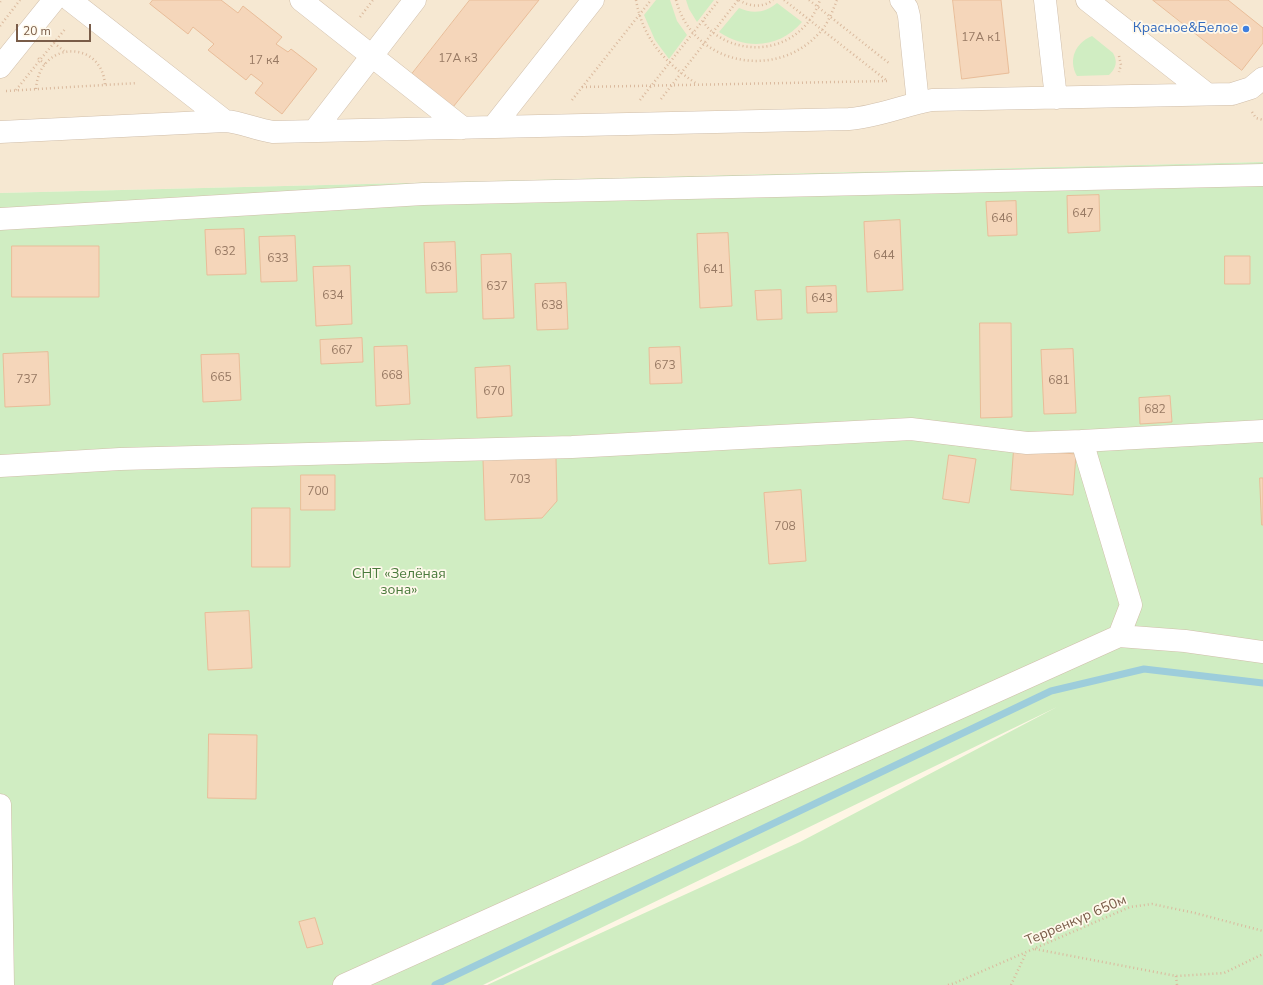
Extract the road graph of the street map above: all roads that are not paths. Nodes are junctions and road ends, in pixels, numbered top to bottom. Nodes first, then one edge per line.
1 (54, 0) edge
2 (301, 0) edge
3 (415, 0) edge
4 (593, 0) edge
5 (901, 0) edge
6 (1044, 0) edge
7 (1087, 0) edge
8 (75, 4) edge
9 (372, 55) junction
10 (0, 67) edge
11 (1263, 78) edge
12 (1207, 94) junction
13 (917, 95) junction
14 (1056, 98) junction
15 (225, 121) junction
16 (493, 127) junction
17 (463, 128) junction
18 (314, 131) junction
19 (0, 132) edge
20 (1263, 175) edge
21 (0, 219) edge
22 (1263, 431) edge
23 (1082, 441) junction
24 (0, 466) edge
25 (1119, 636) junction
26 (1263, 652) edge
27 (0, 805) edge
28 (3, 985) edge
29 (344, 985) edge

1 - 10 street
2 - 9 street
3 - 9 street
4 - 16 street
5 - 13 street
6 - 14 street
7 - 12 street
8 - 15 street
9 - 17 street
9 - 18 street
11 - 12 street
12 - 14 street
13 - 14 street
13 - 16 street
15 - 18 street
15 - 19 street
16 - 17 street
17 - 18 street
20 - 21 street
22 - 23 street
23 - 24 street
23 - 25 street
25 - 26 street
25 - 29 street
27 - 28 street

